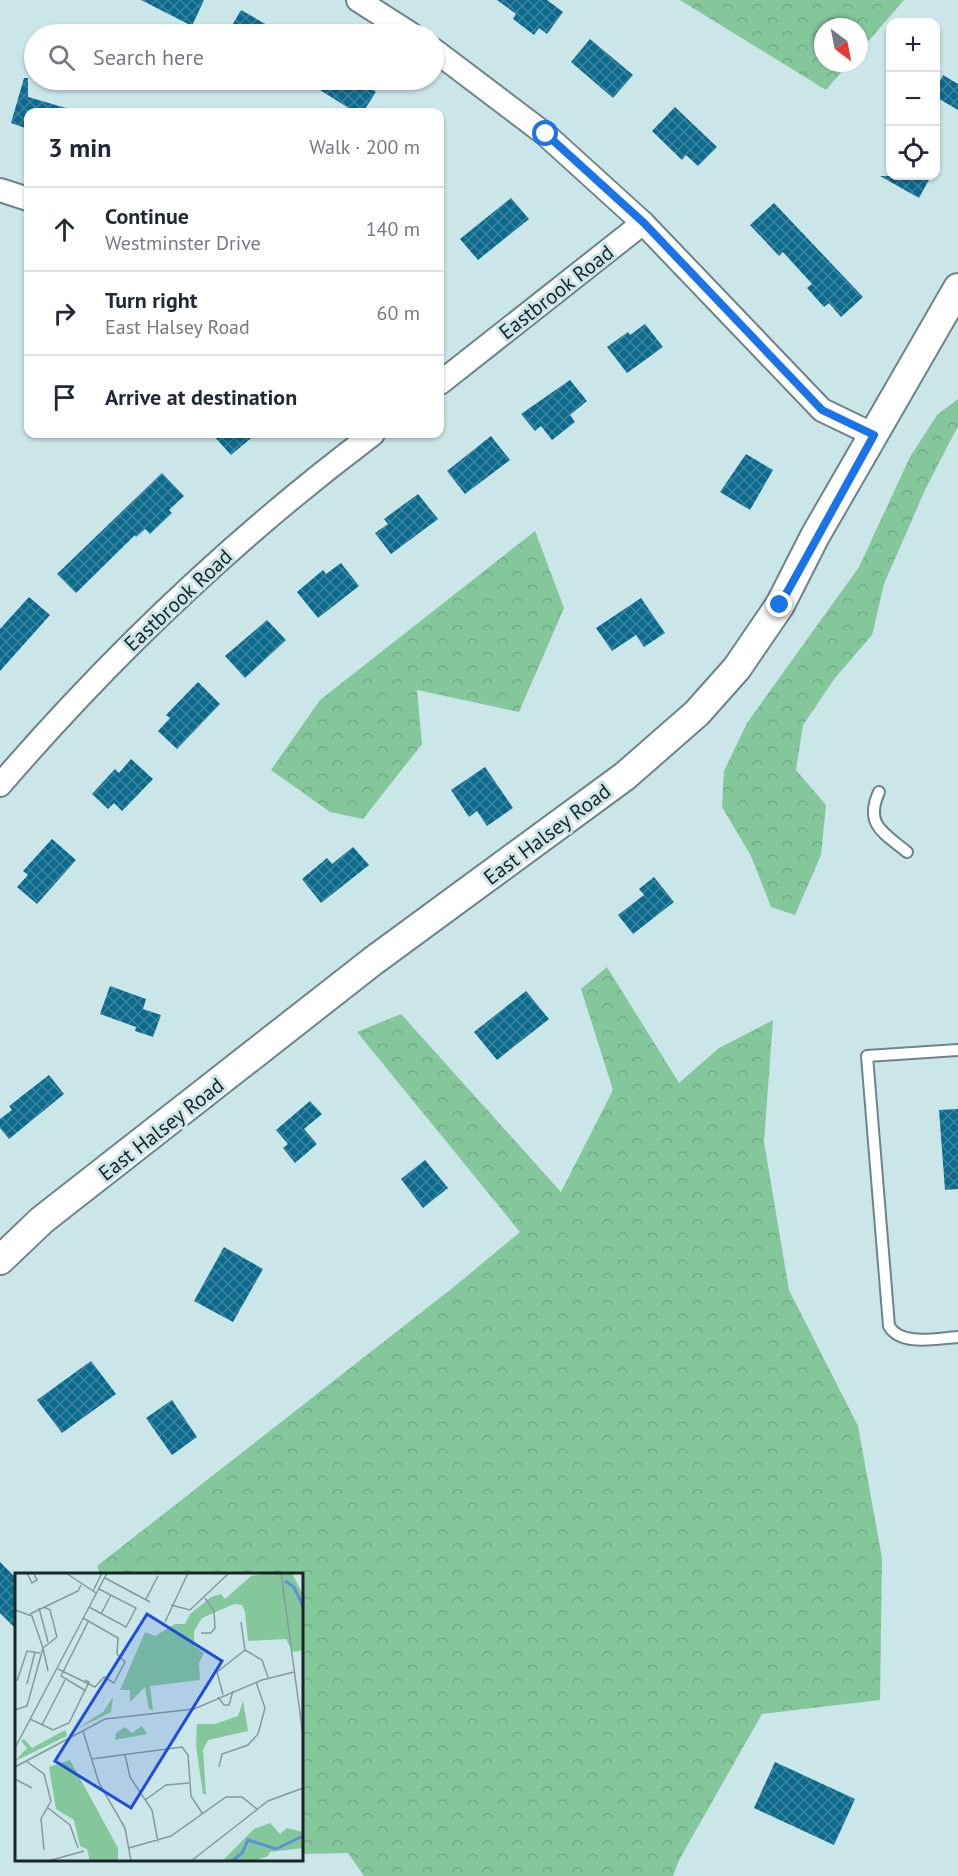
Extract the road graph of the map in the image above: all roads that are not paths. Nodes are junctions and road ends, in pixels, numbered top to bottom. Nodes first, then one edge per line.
1 (358, 0) edge
2 (395, 24) edge
3 (444, 58) edge
4 (0, 190) edge
5 (24, 198) edge
6 (644, 223) junction
7 (958, 288) edge
8 (444, 380) edge
9 (874, 435) junction
10 (345, 442) edge
11 (0, 786) edge
12 (879, 792) dead end
13 (907, 852) dead end
14 (958, 1050) edge
15 (0, 1260) edge
16 (958, 1337) edge

1 - 2 street
3 - 6 street
4 - 5 street
6 - 8 street, Eastbrook Road
6 - 9 street
7 - 9 street, East Halsey Road
9 - 15 street, East Halsey Road
10 - 11 street, Eastbrook Road
12 - 13 lane
14 - 16 lane

